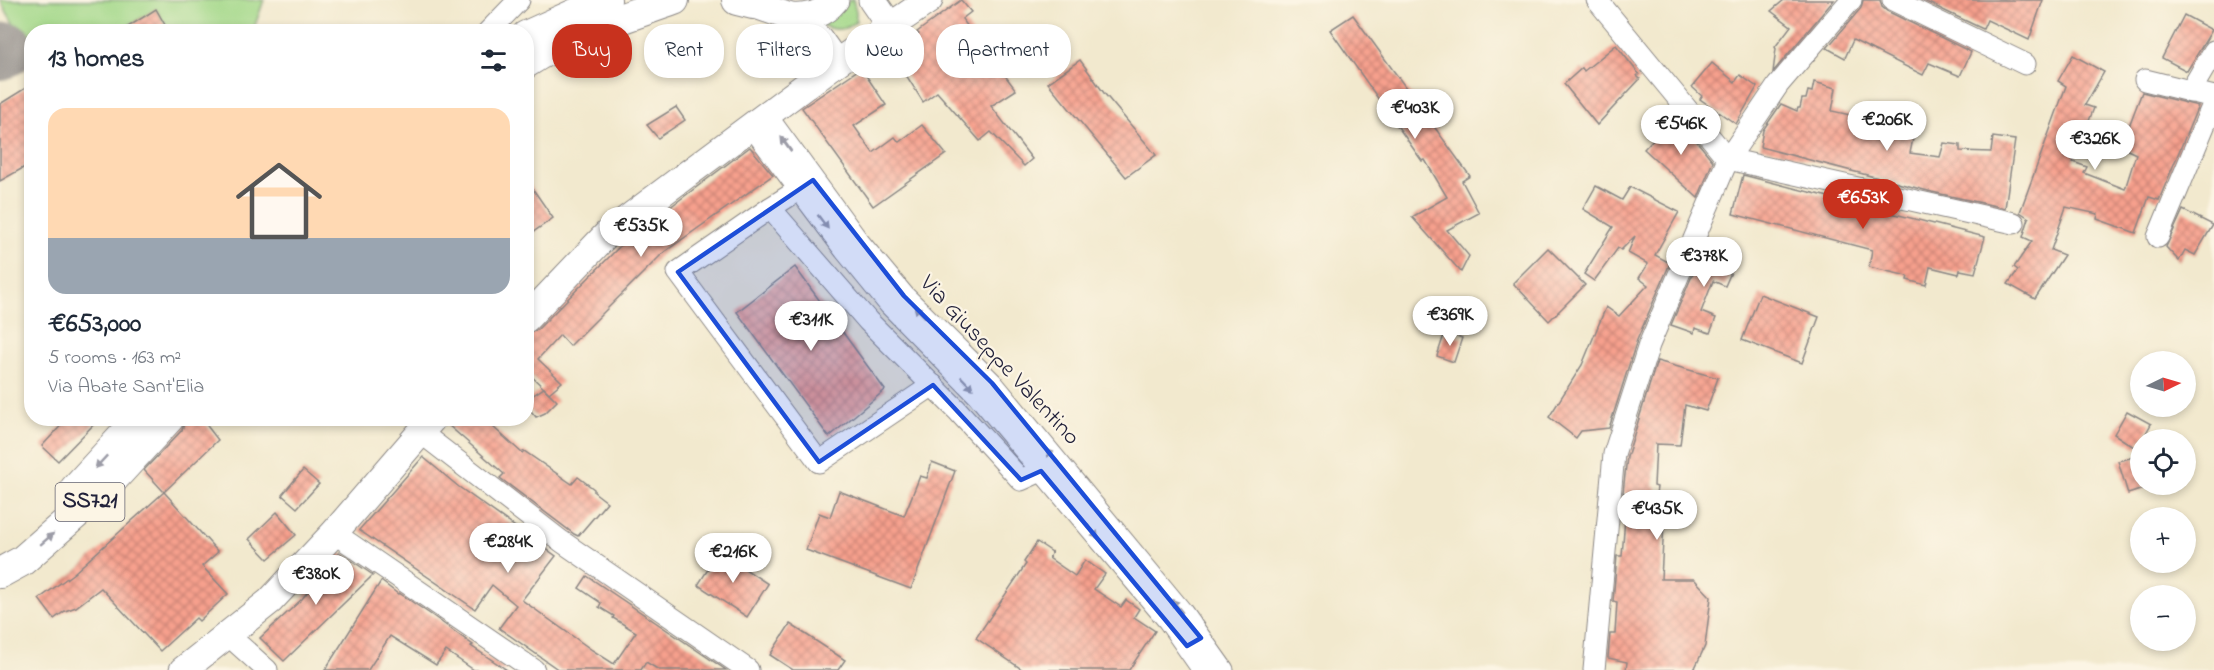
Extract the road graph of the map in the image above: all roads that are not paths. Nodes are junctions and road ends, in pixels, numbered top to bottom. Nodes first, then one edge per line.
1 (519, 0) edge
2 (606, 0) edge
3 (674, 0) edge
4 (835, 0) edge
5 (872, 0) edge
6 (928, 0) edge
7 (1597, 0) edge
8 (1851, 0) edge
9 (1893, 0) edge
10 (746, 1) edge
11 (790, 17) junction
12 (496, 24) edge
13 (889, 24) edge
14 (893, 24) edge
15 (534, 32) edge
16 (2214, 51) edge
17 (845, 57) edge
18 (534, 58) edge
19 (836, 63) junction
20 (2025, 64) dead end
21 (2145, 80) dead end
22 (2190, 92) junction
23 (2214, 97) edge
24 (2214, 102) edge
25 (758, 120) junction
26 (1728, 159) junction
27 (806, 185) junction
28 (771, 208) junction
29 (2014, 223) dead end
30 (2158, 237) dead end
31 (534, 311) edge
32 (933, 385) junction
33 (133, 426) edge
34 (162, 426) edge
35 (426, 426) edge
36 (428, 426) edge
37 (1041, 471) junction
38 (334, 533) junction
39 (7, 563) edge
40 (0, 581) edge
41 (228, 635) junction
42 (1194, 642) junction
43 (183, 670) edge
44 (267, 670) edge
45 (534, 670) edge
46 (748, 670) edge
47 (1203, 670) edge
48 (1223, 670) edge
49 (1594, 670) edge

1 - 12 street
2 - 15 highway
3 - 18 highway
4 - 11 main road
5 - 13 main road
6 - 14 main road
7 - 26 street
8 - 26 street
9 - 20 street
10 - 11 main road
11 - 19 main road
16 - 22 street
17 - 19 main road
19 - 25 main road
21 - 22 street
22 - 23 street
24 - 30 street
25 - 27 street, Via Giuseppe Valentino
25 - 31 main road
26 - 29 street
26 - 49 street
27 - 28 street
27 -> 37 street, Via Giuseppe Valentino
42 -> 27 street, Via Giuseppe Valentino
28 - 32 street
28 - 32 street
32 - 37 street
33 -> 39 highway, SS721
39 -> 34 highway, SS721
35 - 38 main road
36 - 46 street
37 -> 42 street, Via Giuseppe Valentino
38 - 41 main road
38 - 45 street
39 - 40 street
41 - 43 main road
41 - 44 street
42 - 47 street, Via Giuseppe Valentino
42 - 48 street, Via Giuseppe Valentino

